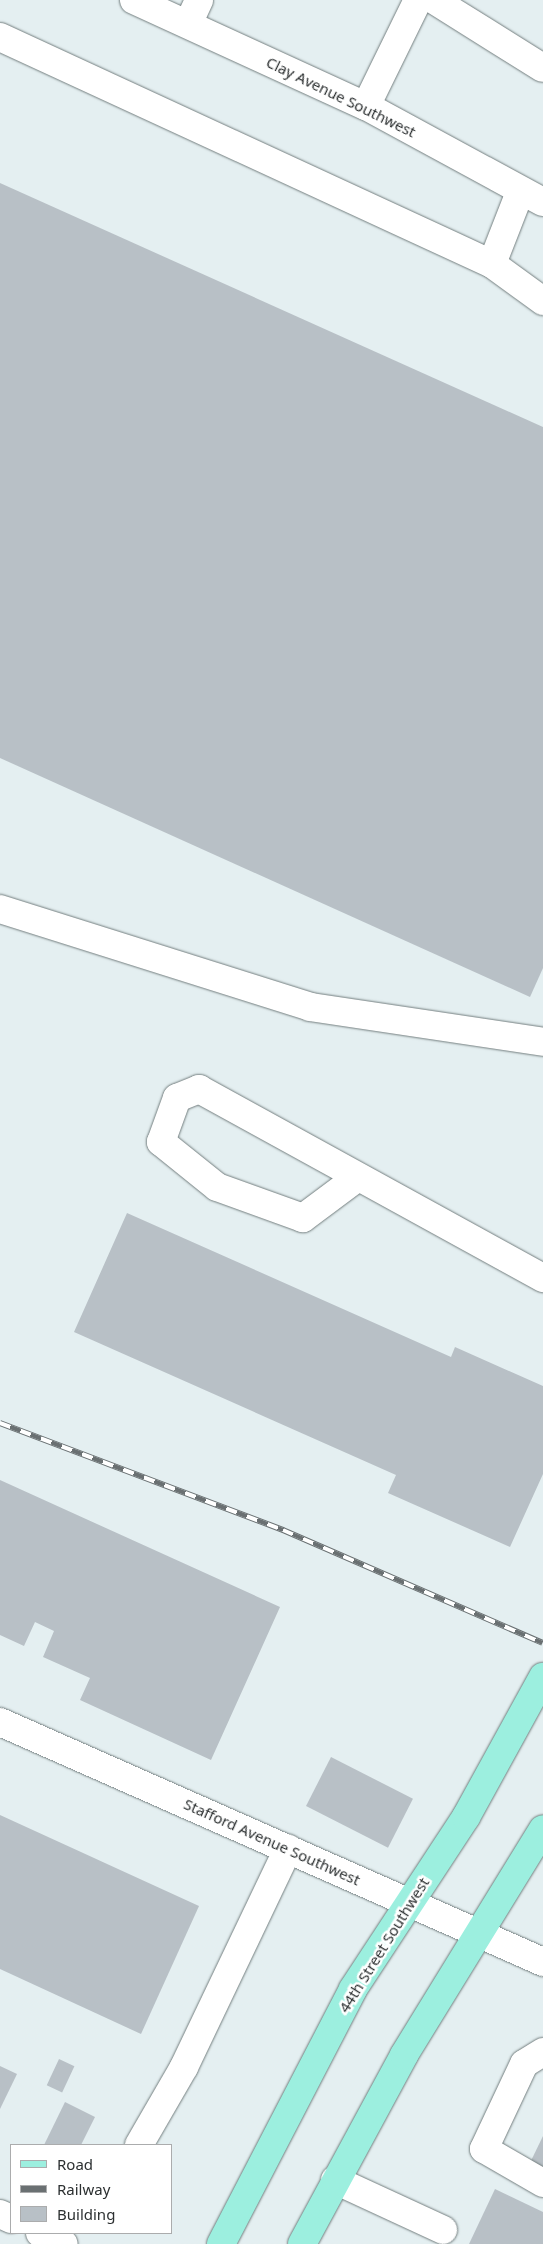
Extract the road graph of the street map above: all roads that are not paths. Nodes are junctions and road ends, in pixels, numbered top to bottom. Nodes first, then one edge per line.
1 (134, 0) edge
2 (418, 0) edge
3 (434, 0) edge
4 (194, 12) edge
5 (0, 37) edge
6 (543, 68) edge
7 (366, 106) junction
8 (532, 197) edge
9 (492, 264) junction
10 (543, 301) edge
11 (0, 909) edge
12 (543, 1042) edge
13 (358, 1177) junction
14 (543, 1278) edge
15 (543, 1677) edge
16 (0, 1722) edge
17 (543, 1829) edge
18 (288, 1849) junction
19 (411, 1903) junction
20 (477, 1932) junction
21 (543, 1962) edge
22 (543, 2052) edge
23 (140, 2144) edge
24 (334, 2180) junction
25 (543, 2183) edge
26 (443, 2230) dead end
27 (42, 2234) edge
28 (64, 2244) edge
29 (221, 2244) edge
30 (302, 2244) edge

1 - 4 street, Clay Avenue Southwest
2 - 7 street
3 - 6 street
4 - 7 street, Clay Avenue Southwest
5 - 9 street
7 - 8 street, Clay Avenue Southwest
8 - 9 street
9 - 10 street
11 - 12 street
13 - 13 street
13 - 14 street
15 - 19 main road, 44th Street Southwest
16 - 18 street, Stafford Avenue Southwest
17 - 20 main road
18 - 19 street, Stafford Avenue Southwest
18 - 23 street
19 - 20 street, Stafford Avenue Southwest
19 - 29 main road, 44th Street Southwest
20 - 21 street, Stafford Avenue Southwest
20 - 24 main road
22 - 25 street
24 - 26 street
24 - 30 main road
27 - 28 street

